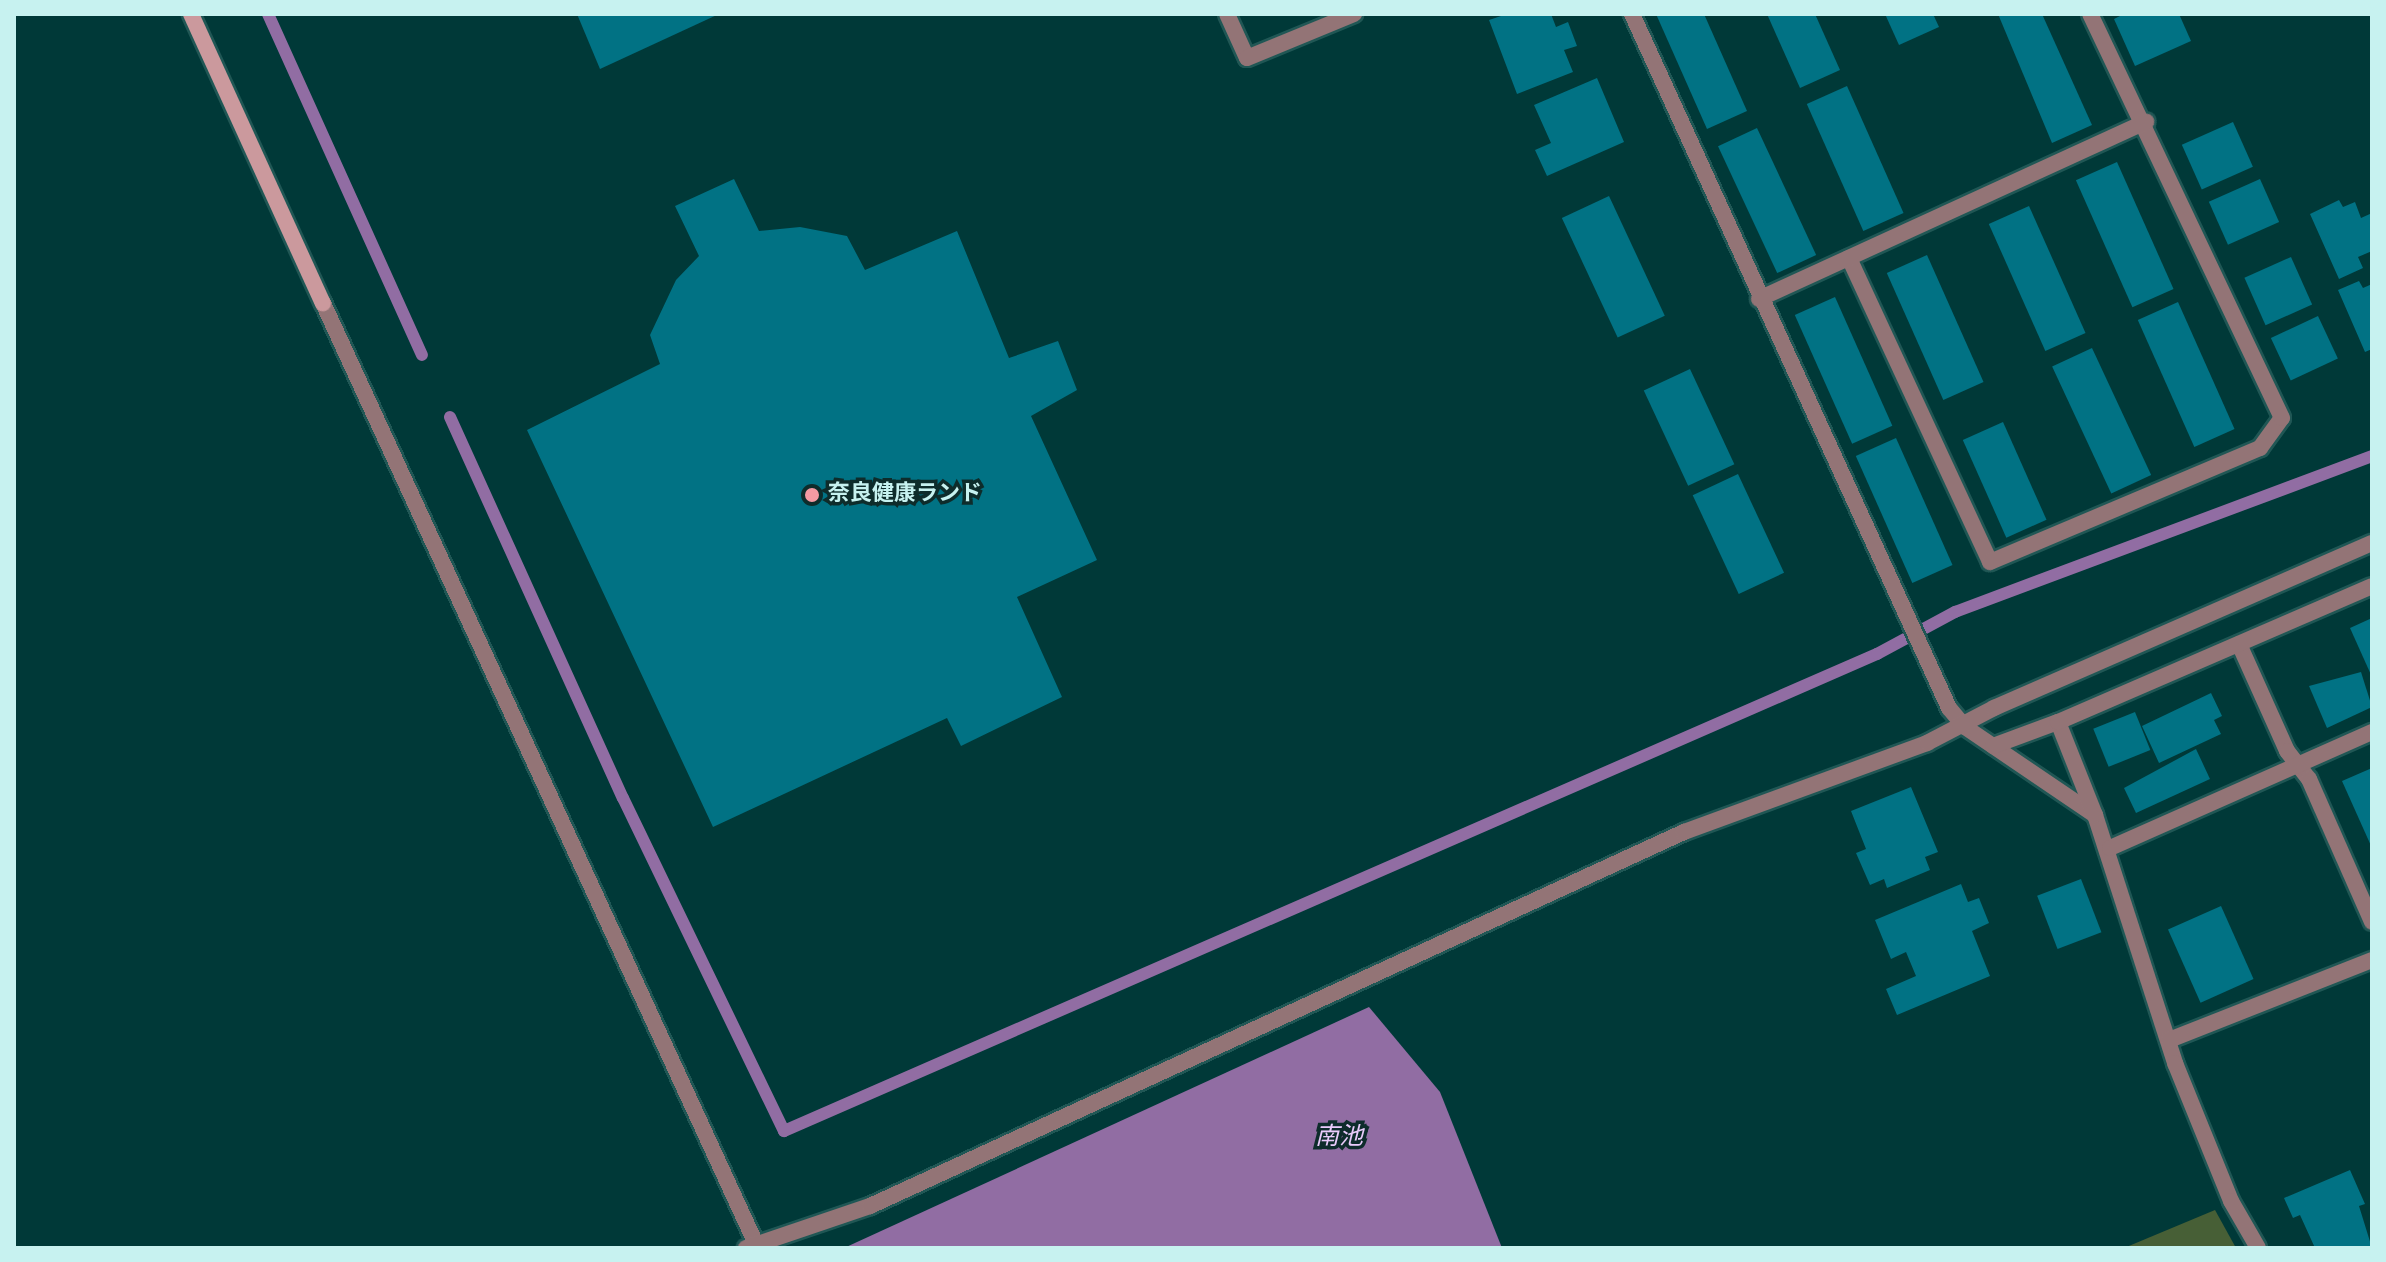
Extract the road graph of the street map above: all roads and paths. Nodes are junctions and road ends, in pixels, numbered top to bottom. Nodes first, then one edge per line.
1 (191, 14) edge
2 (1227, 14) edge
3 (1354, 14) edge
4 (1632, 14) edge
5 (2090, 14) edge
6 (2146, 122) junction
7 (1849, 258) junction
8 (1759, 299) junction
9 (2372, 543) edge
10 (2372, 586) edge
11 (2239, 644) junction
12 (2058, 722) junction
13 (1965, 727) junction
14 (2372, 732) edge
15 (1993, 746) junction
16 (2298, 765) junction
17 (2095, 815) junction
18 (2110, 848) junction
19 (2372, 922) edge
20 (2372, 960) edge
21 (2169, 1040) junction
22 (751, 1246) edge
23 (2258, 1248) edge

1 - 22 street
2 - 3 street
4 - 8 street
5 - 6 street
6 - 7 street
6 - 7 street
7 - 8 street
8 - 13 street
9 - 13 street
10 - 11 street
11 - 12 street
11 - 16 street
12 - 15 street
12 - 17 street
13 - 15 street
13 - 22 street
14 - 16 street
15 - 17 street
16 - 18 street
16 - 19 street
17 - 18 street
18 - 21 street
20 - 21 street
21 - 23 street

